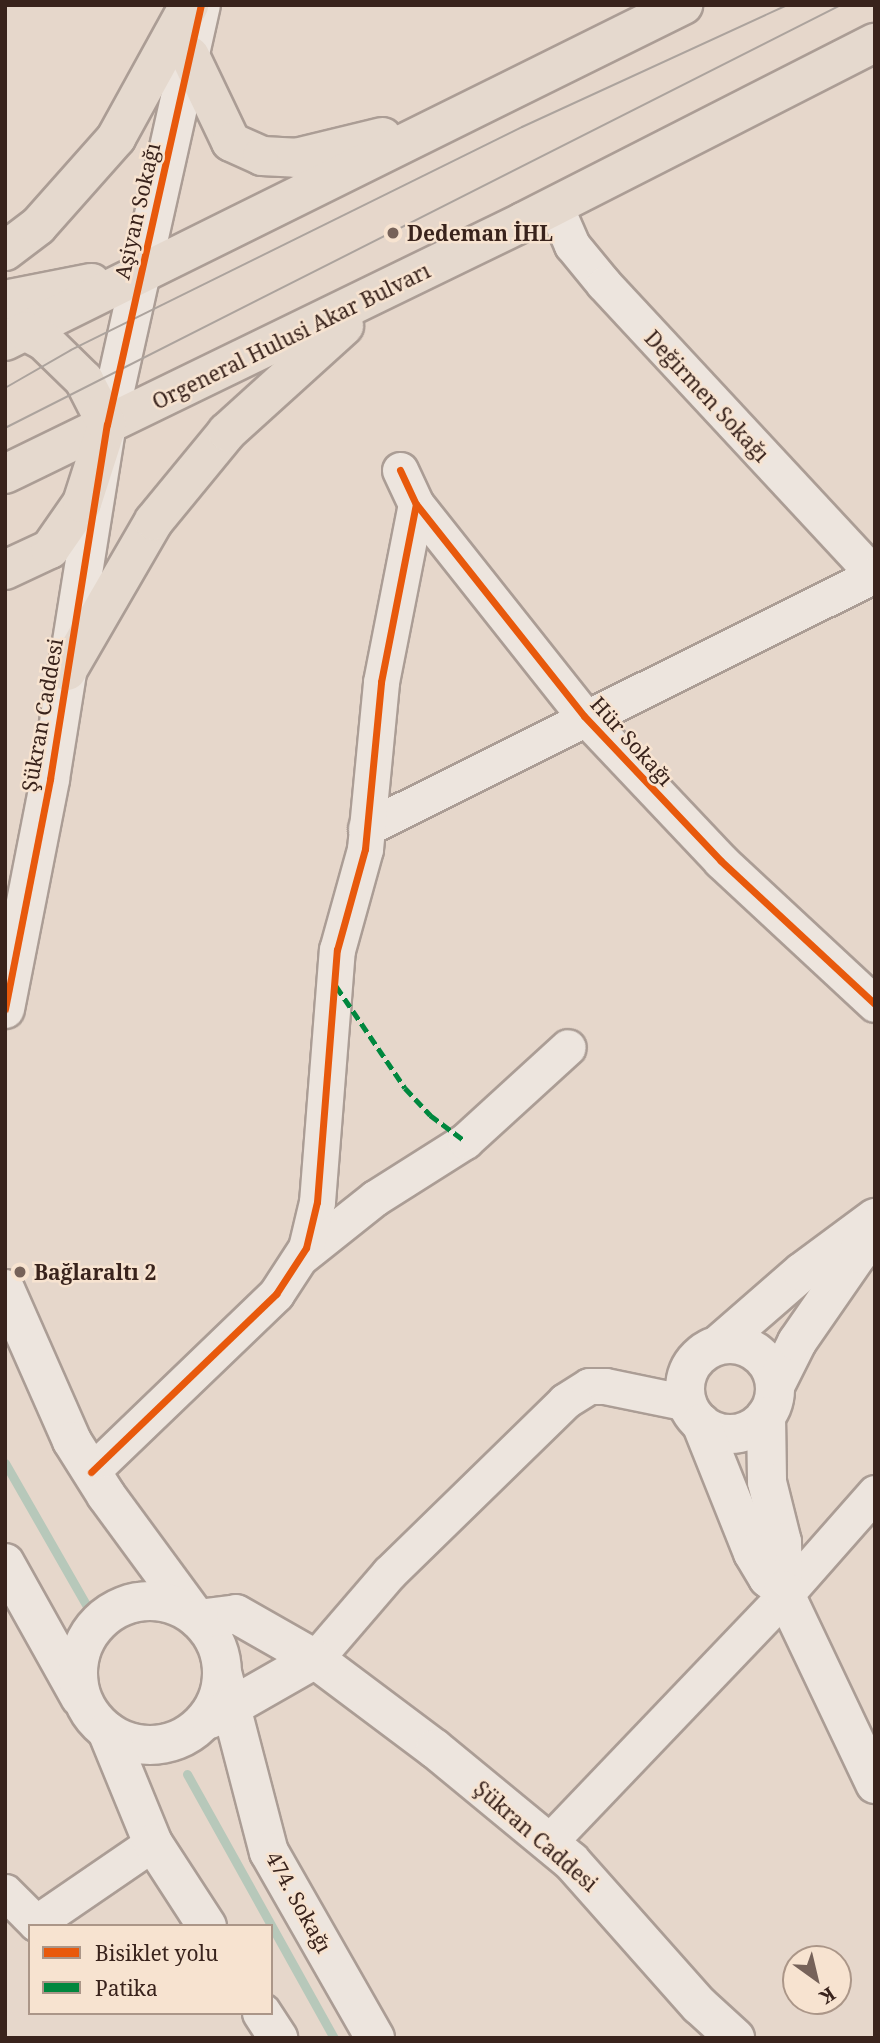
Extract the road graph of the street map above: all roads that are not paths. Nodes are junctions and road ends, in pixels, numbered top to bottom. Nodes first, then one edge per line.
1 (189, 5) edge
2 (201, 5) edge
3 (683, 5) edge
4 (875, 43) edge
5 (190, 56) junction
6 (446, 122) junction
7 (555, 206) junction
8 (5, 251) edge
9 (141, 272) junction
10 (392, 287) junction
11 (12, 324) edge
12 (107, 425) junction
13 (400, 470) dead end
14 (5, 474) edge
15 (416, 504) junction
16 (5, 570) edge
17 (874, 575) edge
18 (67, 671) junction
19 (584, 716) junction
20 (366, 828) junction
21 (875, 1004) edge
22 (5, 1009) edge
23 (568, 1047) dead end
24 (871, 1222) edge
25 (302, 1256) junction
26 (5, 1289) edge
27 (718, 1345) junction
28 (771, 1401) junction
29 (694, 1413) junction
30 (91, 1472) junction
31 (875, 1493) edge
32 (5, 1563) edge
33 (784, 1592) junction
34 (196, 1617) junction
35 (315, 1659) junction
36 (219, 1703) junction
37 (96, 1718) junction
38 (875, 1784) edge
39 (550, 1841) junction
40 (153, 1843) junction
41 (5, 1892) edge
42 (206, 1924) edge
43 (263, 2015) edge
44 (278, 2038) edge
45 (375, 2038) edge
46 (735, 2038) edge

1 - 8 main road
2 - 5 street, Aşiyan Sokağı
3 - 6 main road
4 - 7 main road, Orgeneral Hulusi Akar Bulvarı
5 - 6 main road
5 - 9 street, Aşiyan Sokağı
6 - 9 main road
7 - 10 main road, Orgeneral Hulusi Akar Bulvarı
7 - 17 street, Değirmen Sokağı
9 - 11 main road
9 - 12 street, Aşiyan Sokağı
10 - 12 main road, Orgeneral Hulusi Akar Bulvarı
10 - 18 main road
11 - 12 main road
12 - 14 main road, Orgeneral Hulusi Akar Bulvarı
12 - 16 main road
12 - 18 street, Şükran Caddesi
13 - 15 street, Hür Sokağı
15 - 19 street, Hür Sokağı
15 - 20 street
17 - 19 street
18 - 22 street, Şükran Caddesi
19 - 20 street
19 - 21 street, Hür Sokağı
20 - 25 street
23 - 25 street
24 - 27 street
24 - 28 street
25 - 30 street
26 - 30 street
27 - 28 street
27 - 29 street
28 - 29 street
28 - 33 street
29 - 33 street
29 - 35 street
30 - 34 street
31 - 33 street
32 - 37 street
33 - 38 street
33 - 39 street
34 - 35 street, Şükran Caddesi
34 - 36 street
34 - 37 street
35 - 36 street
35 - 39 street, Şükran Caddesi
36 - 37 street
36 - 45 street, 474. Sokağı
37 - 40 street
39 - 46 street, Şükran Caddesi
40 - 41 street
40 - 42 street
43 - 44 street

